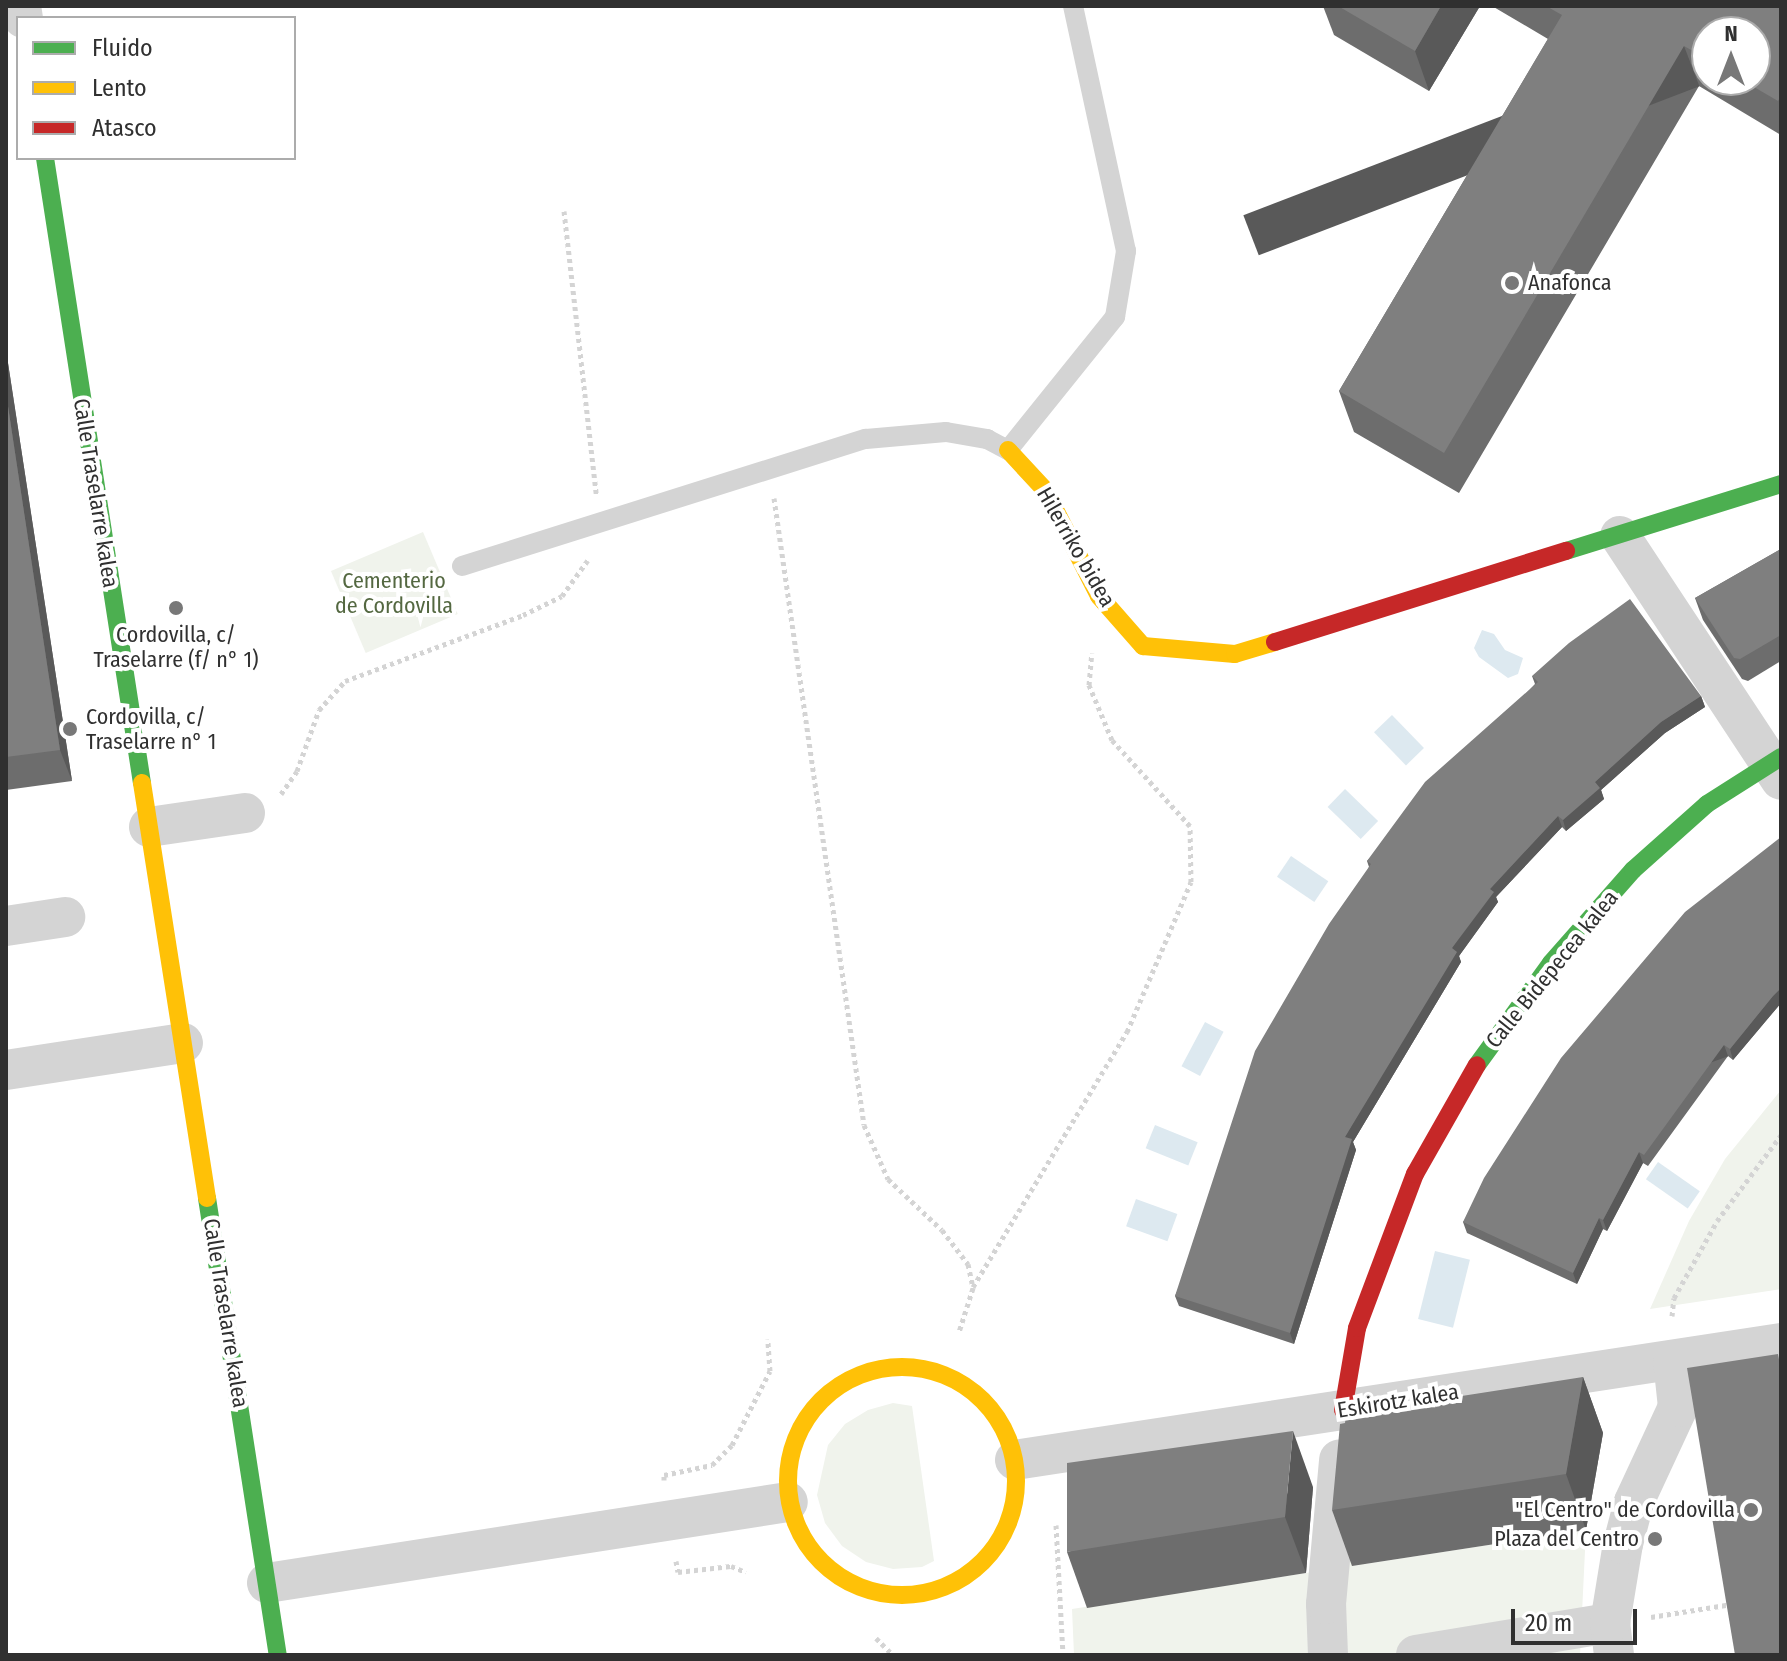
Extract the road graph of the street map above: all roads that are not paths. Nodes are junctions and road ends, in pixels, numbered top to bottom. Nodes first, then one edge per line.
1 (1073, 6) edge
2 (45, 160) edge
3 (1008, 450) junction
4 (1781, 484) edge
5 (1620, 536) junction
6 (462, 566) dead end
7 (1777, 767) edge
8 (245, 813) dead end
9 (149, 827) junction
10 (65, 917) dead end
11 (6, 926) edge
12 (183, 1043) junction
13 (6, 1070) edge
14 (1781, 1343) edge
15 (1673, 1360) junction
16 (1343, 1410) junction
17 (1015, 1460) junction
18 (788, 1502) junction
19 (267, 1583) junction
20 (1612, 1639) edge
21 (278, 1655) edge
22 (1328, 1655) edge
23 (1416, 1655) edge

1 - 3 lane
2 - 9 street, Calle Traselarre kalea
3 - 5 street, Hilerriko bidea
3 - 6 lane, Hilerriko bidea
4 - 5 street, Hilerriko bidea
5 - 7 street, Calle Bidepecea kalea
7 - 16 street, Calle Bidepecea kalea
8 - 9 street
9 - 12 street, Calle Traselarre kalea
10 - 11 street
12 - 13 street
12 - 19 street, Calle Traselarre kalea
14 - 15 street, Eskirotz kalea
15 - 16 street, Eskirotz kalea
15 - 20 street
16 - 17 street, Eskirotz kalea
16 - 22 street
17 - 18 street
17 - 18 street
18 - 19 street
19 - 21 street, Calle Traselarre kalea
20 - 23 street

